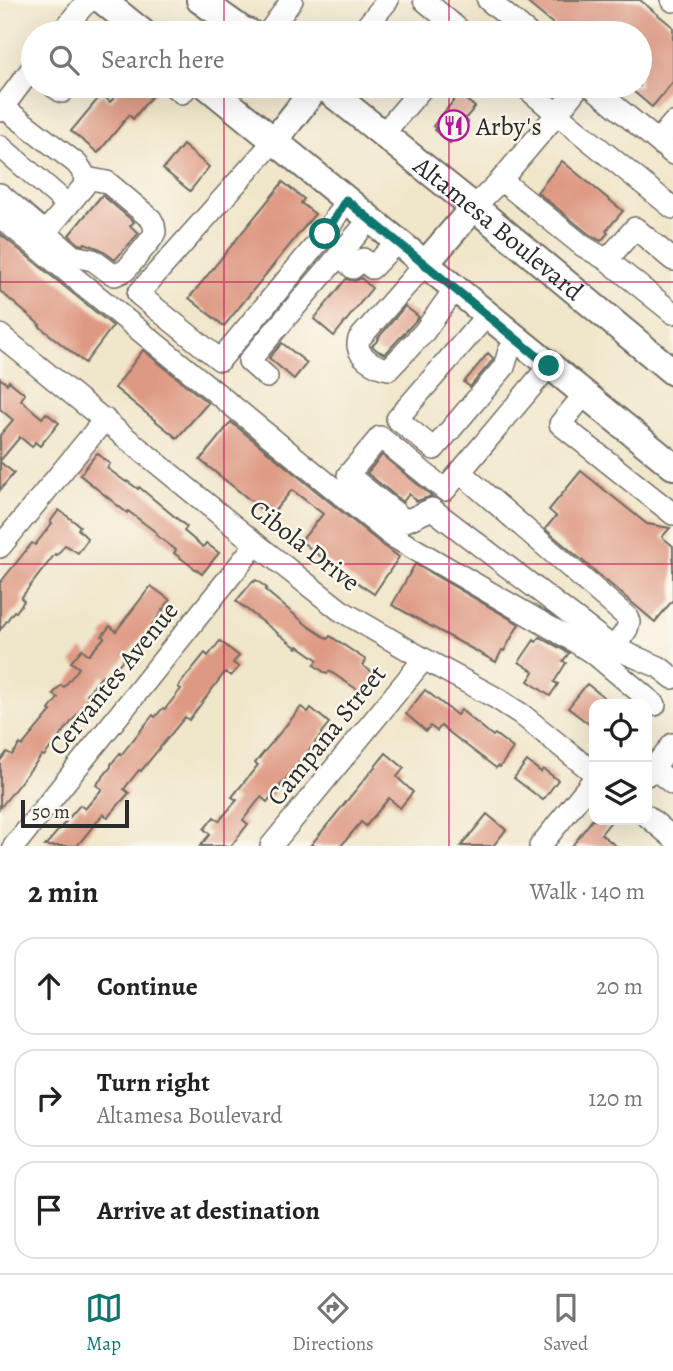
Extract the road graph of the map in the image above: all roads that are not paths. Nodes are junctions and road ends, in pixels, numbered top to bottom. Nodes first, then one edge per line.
1 (91, 0) edge
2 (102, 0) edge
3 (200, 0) edge
4 (218, 0) edge
5 (292, 0) edge
6 (388, 0) edge
7 (424, 0) edge
8 (488, 0) edge
9 (71, 21) edge
10 (126, 21) edge
11 (229, 21) edge
12 (243, 21) edge
13 (277, 21) edge
14 (371, 21) edge
15 (449, 21) edge
16 (513, 21) edge
17 (21, 81) edge
18 (222, 98) edge
19 (308, 98) edge
20 (338, 98) edge
21 (414, 98) edge
22 (538, 98) edge
23 (569, 98) edge
24 (605, 98) edge
25 (4, 100) edge
26 (556, 114) junction
27 (673, 123) edge
28 (28, 126) junction
29 (383, 134) junction
30 (274, 141) junction
31 (665, 148) edge
32 (4, 149) edge
33 (86, 178) junction
34 (501, 180) junction
35 (0, 194) edge
36 (346, 200) junction
37 (68, 205) junction
38 (474, 207) junction
39 (673, 208) edge
40 (0, 217) edge
41 (370, 219) junction
42 (40, 229) junction
43 (397, 242) junction
44 (340, 255) junction
45 (607, 260) junction
46 (673, 260) edge
47 (425, 264) junction
48 (456, 289) junction
49 (673, 313) edge
50 (487, 315) junction
51 (0, 335) edge
52 (518, 340) junction
53 (549, 366) junction
54 (673, 371) edge
55 (267, 377) dead end
56 (585, 394) junction
57 (105, 419) junction
58 (668, 458) edge
59 (460, 472) junction
60 (673, 514) edge
61 (256, 544) junction
62 (0, 547) edge
63 (614, 648) junction
64 (424, 659) junction
65 (673, 680) edge
66 (640, 699) edge
67 (652, 709) edge
68 (673, 744) edge
69 (589, 769) edge
70 (652, 769) edge
71 (652, 772) edge
72 (589, 785) edge
73 (673, 785) edge
74 (652, 820) edge
75 (673, 838) edge
76 (14, 846) edge
77 (271, 846) edge
78 (540, 846) edge

1 - 9 street
2 - 10 main road
3 - 11 main road
4 - 12 main road
5 - 13 street
6 - 14 street
7 - 15 street
8 - 16 street
17 - 25 street
18 - 30 main road
19 - 30 main road
20 - 29 main road, Altamesa Boulevard
21 - 29 street
22 - 26 street
23 - 26 street
24 - 31 street
25 - 28 street
26 - 34 street
26 - 39 street
27 - 31 street
28 - 32 street
28 - 33 street
29 - 38 main road, Altamesa Boulevard
30 - 36 main road
30 - 36 street
32 - 37 street
33 - 37 street
33 - 42 street
34 - 38 street
34 - 45 street
35 - 42 street
36 - 41 main road
37 - 42 street
38 - 47 main road
38 - 54 main road, Altamesa Boulevard
40 - 66 street
41 - 43 main road
41 - 44 street
43 - 44 street
43 - 47 main road
44 - 55 street
45 - 46 street
45 - 49 street
47 - 48 main road
47 - 48 street
48 - 50 main road
50 - 52 main road
50 - 52 street
51 - 57 street, Cibola Drive
52 - 53 main road
53 - 56 main road
53 - 59 street
56 - 58 main road
56 - 60 street
57 - 61 street, Cibola Drive
57 - 62 street
59 - 63 street
59 - 63 street
61 - 64 street, Cibola Drive
61 - 76 street, Cervantes Avenue
63 - 65 street
64 - 69 street, Cibola Drive
64 - 77 street, Campana Street
65 - 67 street
68 - 70 street
71 - 73 street
72 - 78 street
74 - 75 street

